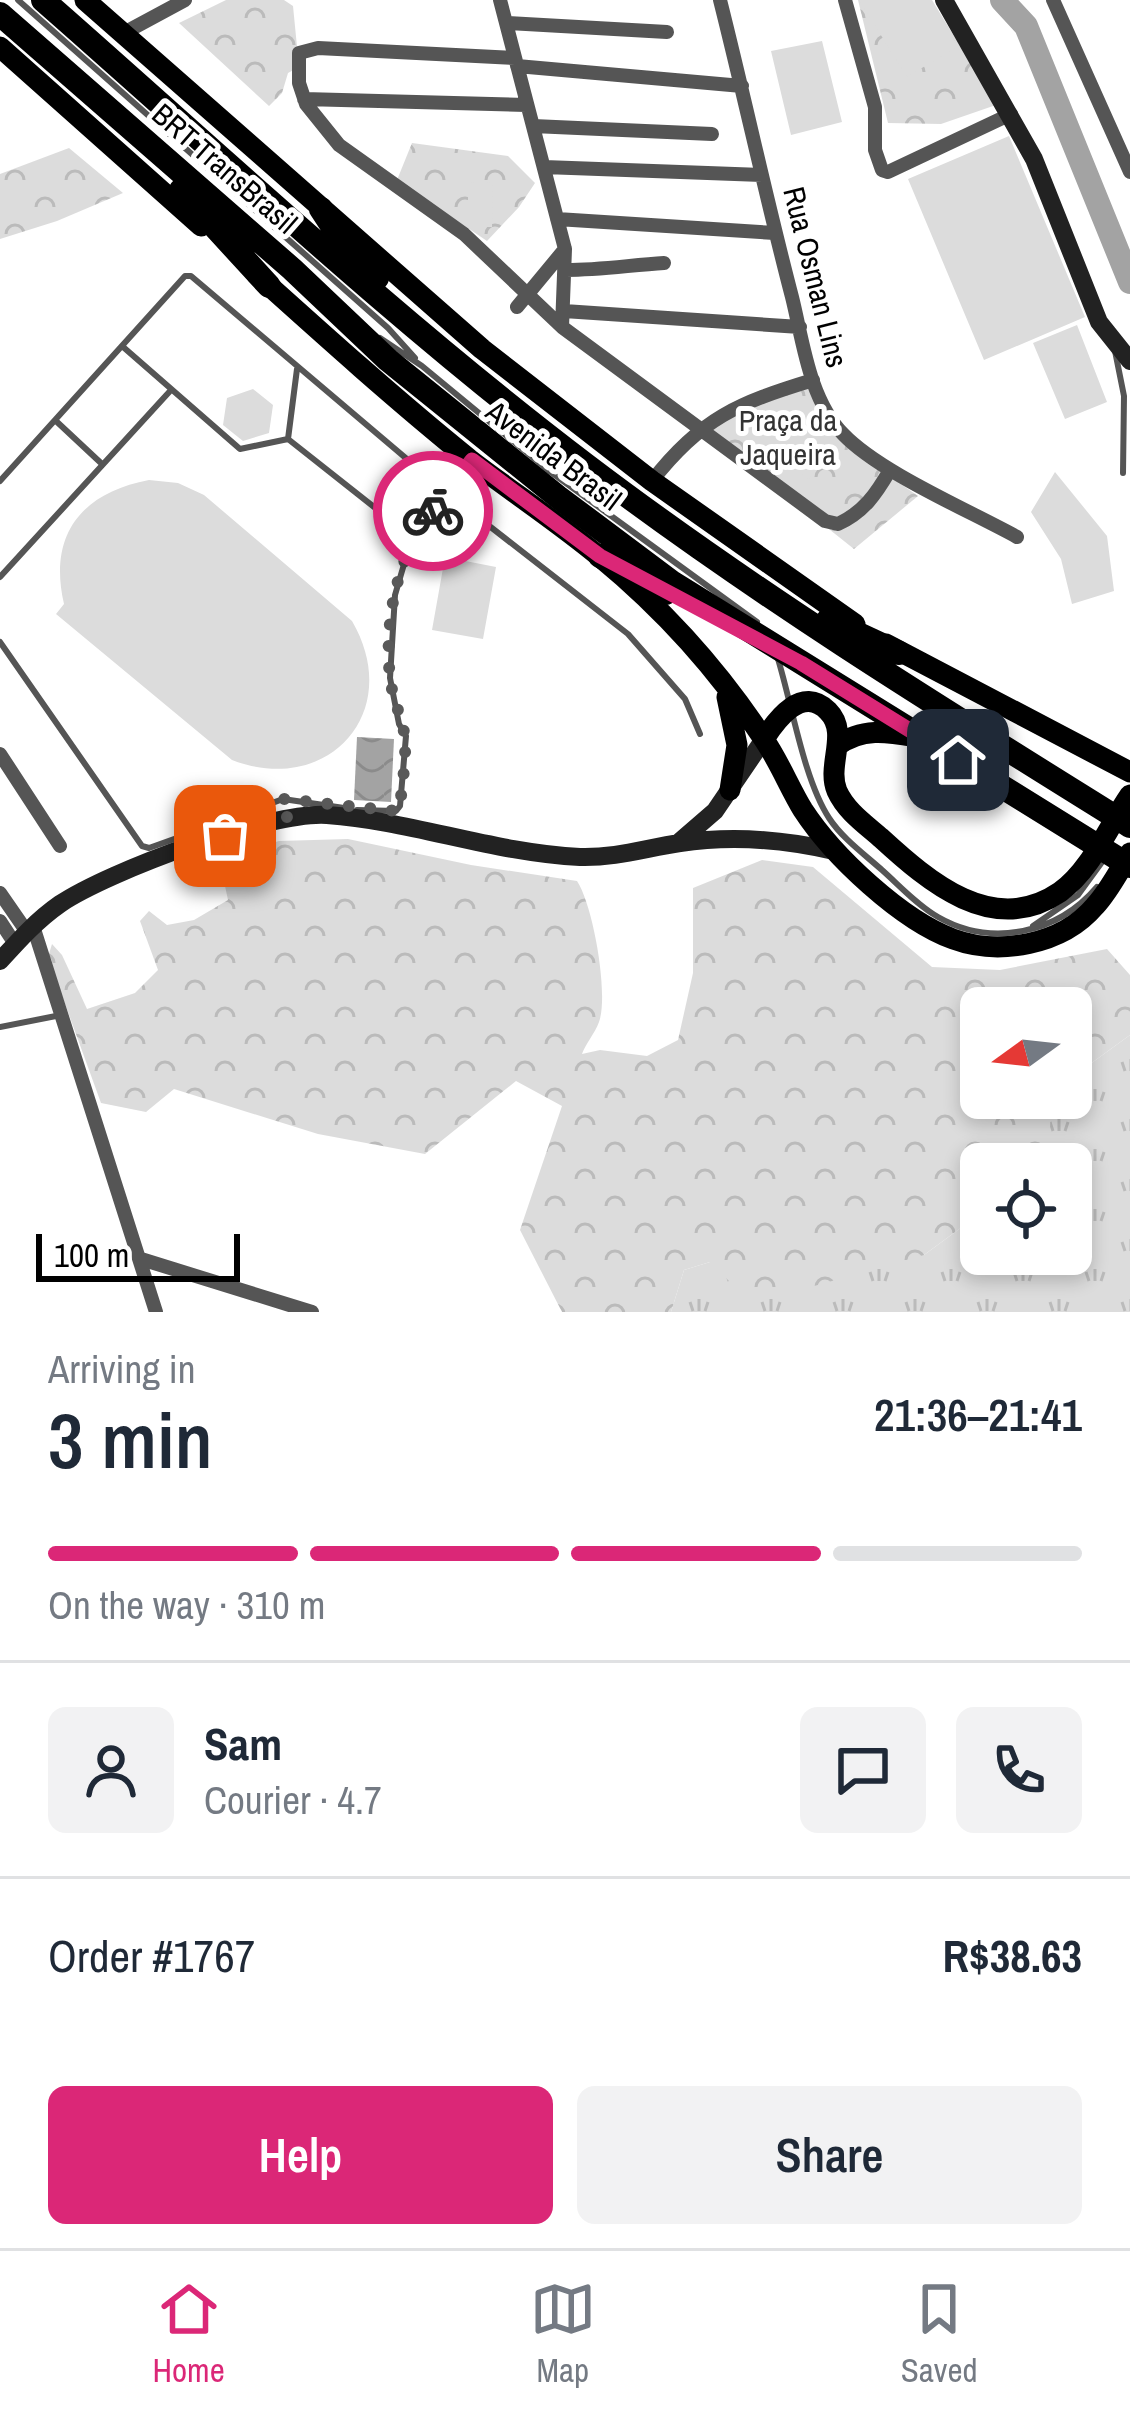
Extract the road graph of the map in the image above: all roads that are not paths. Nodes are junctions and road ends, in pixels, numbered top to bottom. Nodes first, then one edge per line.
1 (18, 0) edge
2 (43, 0) edge
3 (85, 0) edge
4 (185, 0) edge
5 (500, 0) edge
6 (720, 0) edge
7 (845, 0) edge
8 (944, 0) edge
9 (1053, 0) edge
10 (0, 2) edge
11 (0, 14) edge
12 (506, 23) junction
13 (667, 32) dead end
14 (122, 34) junction
15 (4, 57) edge
16 (516, 62) junction
17 (742, 86) junction
18 (94, 96) junction
19 (304, 99) junction
20 (526, 105) junction
21 (1011, 114) junction
22 (533, 126) junction
23 (712, 134) dead end
24 (544, 167) junction
25 (1130, 172) edge
26 (762, 175) junction
27 (321, 208) junction
28 (557, 219) junction
29 (775, 233) junction
30 (566, 249) junction
31 (664, 263) dead end
32 (566, 270) junction
33 (269, 286) junction
34 (521, 301) junction
35 (563, 319) junction
36 (800, 327) junction
37 (1114, 344) junction
38 (122, 346) junction
39 (1130, 361) edge
40 (422, 365) junction
41 (297, 369) junction
42 (814, 380) junction
43 (171, 390) junction
44 (514, 407) junction
45 (55, 420) junction
46 (701, 429) junction
47 (288, 439) junction
48 (472, 460) junction
49 (102, 464) junction
50 (890, 470) junction
51 (1123, 472) dead end
52 (0, 481) edge
53 (652, 481) junction
54 (447, 493) junction
55 (412, 537) junction
56 (1017, 537) dead end
57 (695, 545) junction
58 (600, 556) junction
59 (0, 577) edge
60 (0, 643) edge
61 (899, 653) junction
62 (801, 663) junction
63 (720, 680) junction
64 (700, 734) dead end
65 (764, 739) junction
66 (926, 739) junction
67 (837, 746) junction
68 (1130, 754) edge
69 (1099, 756) junction
70 (1, 758) edge
71 (1130, 772) edge
72 (730, 790) junction
73 (1130, 796) edge
74 (287, 807) junction
75 (248, 812) dead end
76 (227, 820) dead end
77 (1126, 833) edge
78 (1130, 837) edge
79 (678, 843) junction
80 (60, 846) dead end
81 (834, 850) junction
82 (1130, 866) edge
83 (0, 893) edge
84 (0, 921) edge
85 (1030, 929) junction
86 (25, 934) junction
87 (0, 961) edge
88 (61, 1015) junction
89 (0, 1028) edge
90 (140, 1259) junction
91 (156, 1312) edge
92 (312, 1312) edge

1 - 40 lane, BRT TransBrasil
2 - 44 highway, Avenida Brasil
3 - 14 main road, Avenida Brasil
4 - 14 street
5 - 12 street
6 - 17 street, Rua Osman Lins
7 - 21 street
8 - 21 main road
9 - 25 street
10 - 40 lane, BRT TransBrasil
11 - 18 highway, Avenida Brasil
12 - 13 street
12 - 16 street
14 - 27 main road, Avenida Brasil
15 - 33 main road, Avenida Brasil
16 - 17 street
16 - 19 street
16 - 20 street
17 - 26 street, Rua Osman Lins
18 - 33 highway
18 - 62 highway, Avenida Brasil
19 - 20 street
19 - 34 street
20 - 22 street
21 - 37 main road
22 - 23 street
22 - 24 street
24 - 26 street
24 - 28 street
26 - 29 street, Rua Osman Lins
27 - 44 highway
27 - 53 main road, Avenida Brasil
28 - 29 street
28 - 30 street
29 - 36 street, Rua Osman Lins
30 - 32 street
30 - 34 street
31 - 32 street
32 - 35 street
33 - 48 main road, Avenida Brasil
34 - 35 street
35 - 36 street
35 - 46 street
36 - 42 street, Rua Osman Lins
37 - 39 main road
37 - 51 lane
38 - 41 lane
38 - 43 lane
38 - 45 lane
40 - 85 lane, BRT TransBrasil
41 - 47 lane
41 - 54 lane
42 - 46 street
42 - 50 street, Rua Osman Lins
43 - 47 lane
43 - 49 lane
44 - 57 highway, Avenida Brasil
45 - 49 lane
45 - 52 lane
46 - 50 street
46 - 53 street
47 - 55 lane
48 - 54 lane
48 - 58 main road, Avenida Brasil
49 - 59 lane
50 - 56 street, Rua Osman Lins
53 - 61 main road, Avenida Brasil
54 - 55 lane
54 - 64 lane
55 - 74 lane
57 - 61 highway
57 - 77 highway, Avenida Brasil
58 - 62 highway
58 - 63 main road, Avenida Brasil
60 - 76 lane
61 - 69 main road, Avenida Brasil
62 - 66 highway, Avenida Brasil
63 - 65 main road, Avenida Brasil
63 - 72 main road
65 - 67 main road
65 - 72 main road
65 - 81 main road, Avenida Brasil
66 - 67 main road
66 - 82 highway, Avenida Brasil
67 - 73 main road
68 - 69 main road
69 - 71 main road, Avenida Brasil
70 - 80 street
72 - 79 main road
74 - 75 lane
74 - 79 main road
74 - 86 main road
77 - 81 main road, Avenida Brasil
77 - 85 lane
78 - 85 lane, BRT TransBrasil
79 - 81 main road
83 - 86 street
84 - 86 street
86 - 87 main road
86 - 88 street
88 - 89 lane
88 - 90 street
90 - 91 street
90 - 92 street

